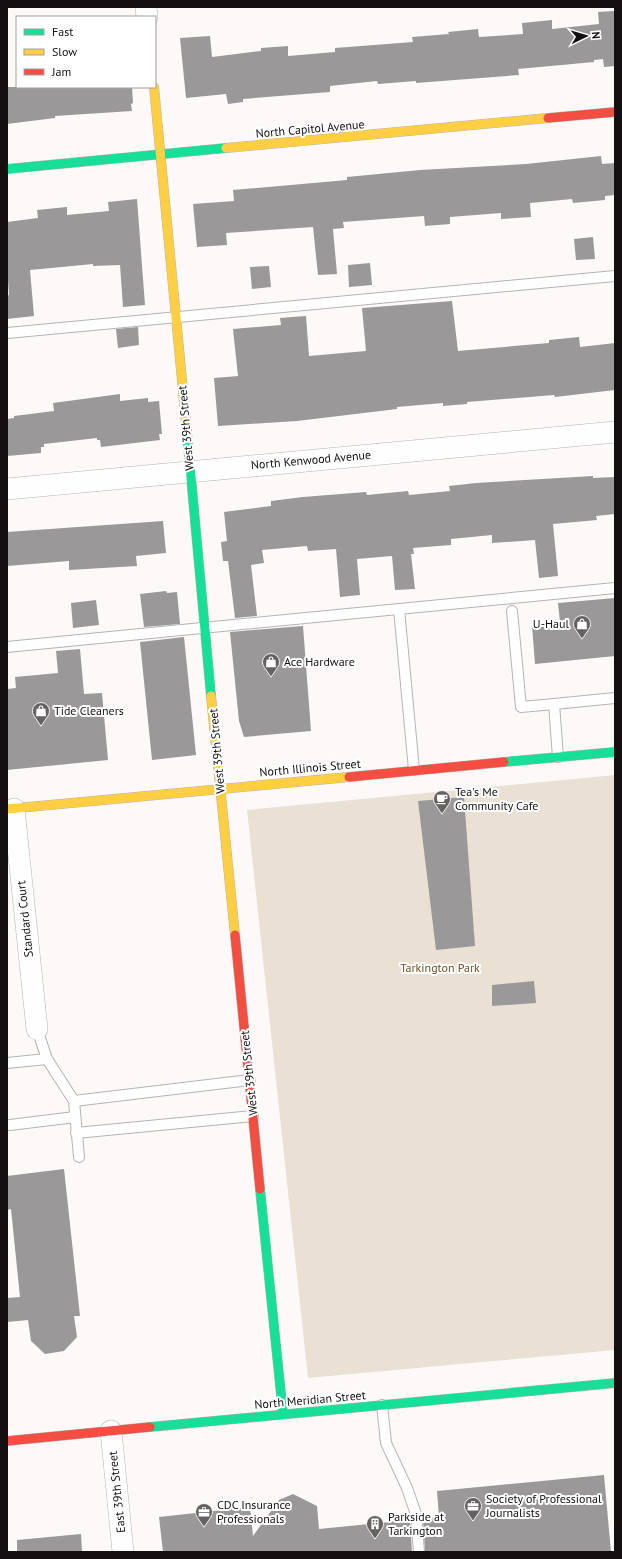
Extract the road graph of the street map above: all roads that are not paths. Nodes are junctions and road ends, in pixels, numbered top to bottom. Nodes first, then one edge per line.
1 (154, 88) edge
2 (615, 112) edge
3 (160, 156) junction
4 (7, 170) edge
5 (615, 276) edge
6 (175, 317) junction
7 (7, 333) edge
8 (615, 432) edge
9 (190, 472) junction
10 (7, 489) edge
11 (615, 588) edge
12 (399, 609) junction
13 (512, 611) dead end
14 (205, 628) junction
15 (7, 647) edge
16 (615, 698) edge
17 (554, 704) junction
18 (615, 752) edge
19 (558, 757) junction
20 (414, 770) junction
21 (221, 788) junction
22 (10, 809) edge
23 (37, 1029) joint
24 (47, 1059) junction
25 (7, 1063) edge
26 (250, 1080) junction
27 (74, 1101) junction
28 (253, 1116) junction
29 (75, 1118) junction
30 (10, 1125) dead end
31 (76, 1133) junction
32 (79, 1157) dead end
33 (615, 1383) edge
34 (382, 1405) junction
35 (283, 1414) junction
36 (111, 1431) junction
37 (7, 1441) edge
38 (123, 1552) edge
39 (419, 1552) edge

1 - 3 street, West 39th Street
2 - 3 street, North Capitol Avenue
3 - 4 street, North Capitol Avenue
3 - 6 street, West 39th Street
5 - 6 lane
6 - 7 lane
6 - 9 street, West 39th Street
8 - 9 street, North Kenwood Avenue
9 - 10 street, North Kenwood Avenue
9 - 14 street, West 39th Street
11 - 12 lane
12 - 14 lane
12 - 20 lane
13 - 17 lane
14 - 15 lane
14 - 21 street, West 39th Street
16 - 17 lane
17 - 19 lane
18 - 19 street, North Illinois Street
19 - 20 street, North Illinois Street
20 - 21 street, North Illinois Street
21 - 22 street, North Illinois Street
21 - 26 street, West 39th Street
22 - 23 street, Standard Court
23 - 24 lane
24 - 25 lane
24 - 27 lane
26 - 27 lane
26 - 28 street, West 39th Street
27 - 29 lane
28 - 31 lane
28 - 35 street, West 39th Street
29 - 30 lane
29 - 31 lane
31 - 32 lane
33 - 34 street, North Meridian Street
34 - 35 street, North Meridian Street
34 - 39 lane
35 - 36 street, North Meridian Street
36 - 37 street, North Meridian Street
36 - 38 street, East 39th Street

